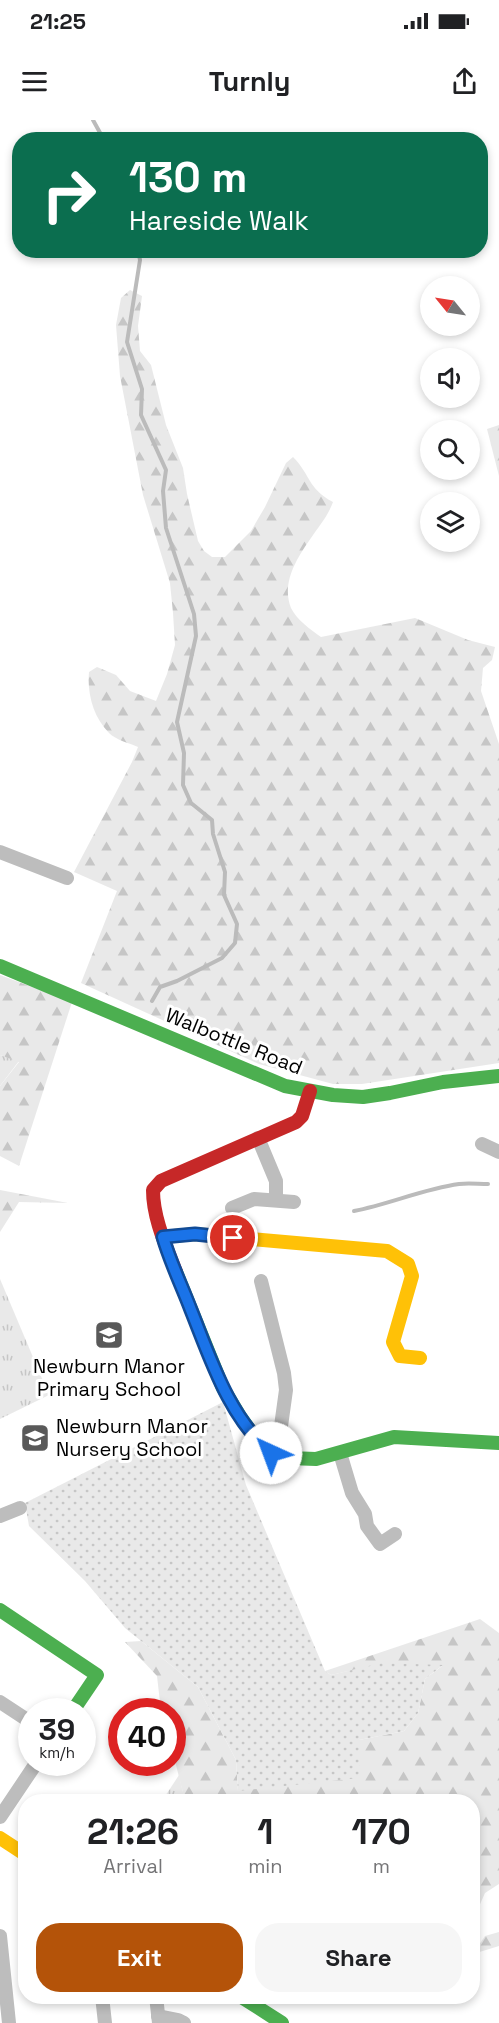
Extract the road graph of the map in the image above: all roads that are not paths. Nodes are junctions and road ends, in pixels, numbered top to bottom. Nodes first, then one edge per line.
1 (0, 852) edge
2 (67, 878) dead end
3 (0, 966) edge
4 (499, 1076) edge
5 (310, 1091) junction
6 (258, 1138) junction
7 (482, 1144) dead end
8 (499, 1152) edge
9 (276, 1200) junction
10 (294, 1202) dead end
11 (232, 1209) dead end
12 (163, 1237) junction
13 (261, 1281) dead end
14 (420, 1358) dead end
15 (499, 1443) edge
16 (340, 1453) junction
17 (277, 1455) junction
18 (20, 1508) dead end
19 (0, 1516) edge
20 (395, 1534) dead end
21 (0, 1610) edge
22 (81, 1698) edge
23 (0, 1702) edge
24 (18, 1714) edge
25 (28, 1776) edge
26 (0, 1817) edge
27 (1, 1840) edge
28 (18, 1850) edge
29 (0, 1936) edge
30 (103, 2004) edge
31 (157, 2004) edge
32 (252, 2004) edge
33 (159, 2019) edge
34 (9, 2023) edge
35 (105, 2023) edge
36 (184, 2023) edge
37 (282, 2023) edge

1 - 2 street
3 - 5 street, Walbottle Road
4 - 5 street, Walbottle Road
5 - 6 street
6 - 9 street
6 - 12 street
7 - 8 street
9 - 10 street
9 - 11 street
12 - 14 street
12 - 17 street
13 - 17 street
15 - 16 street
16 - 17 street
16 - 20 street
18 - 19 street
21 - 22 street
23 - 24 street
25 - 26 street
27 - 28 street
29 - 34 street
30 - 35 street
31 - 33 street
32 - 37 street
33 - 36 street

